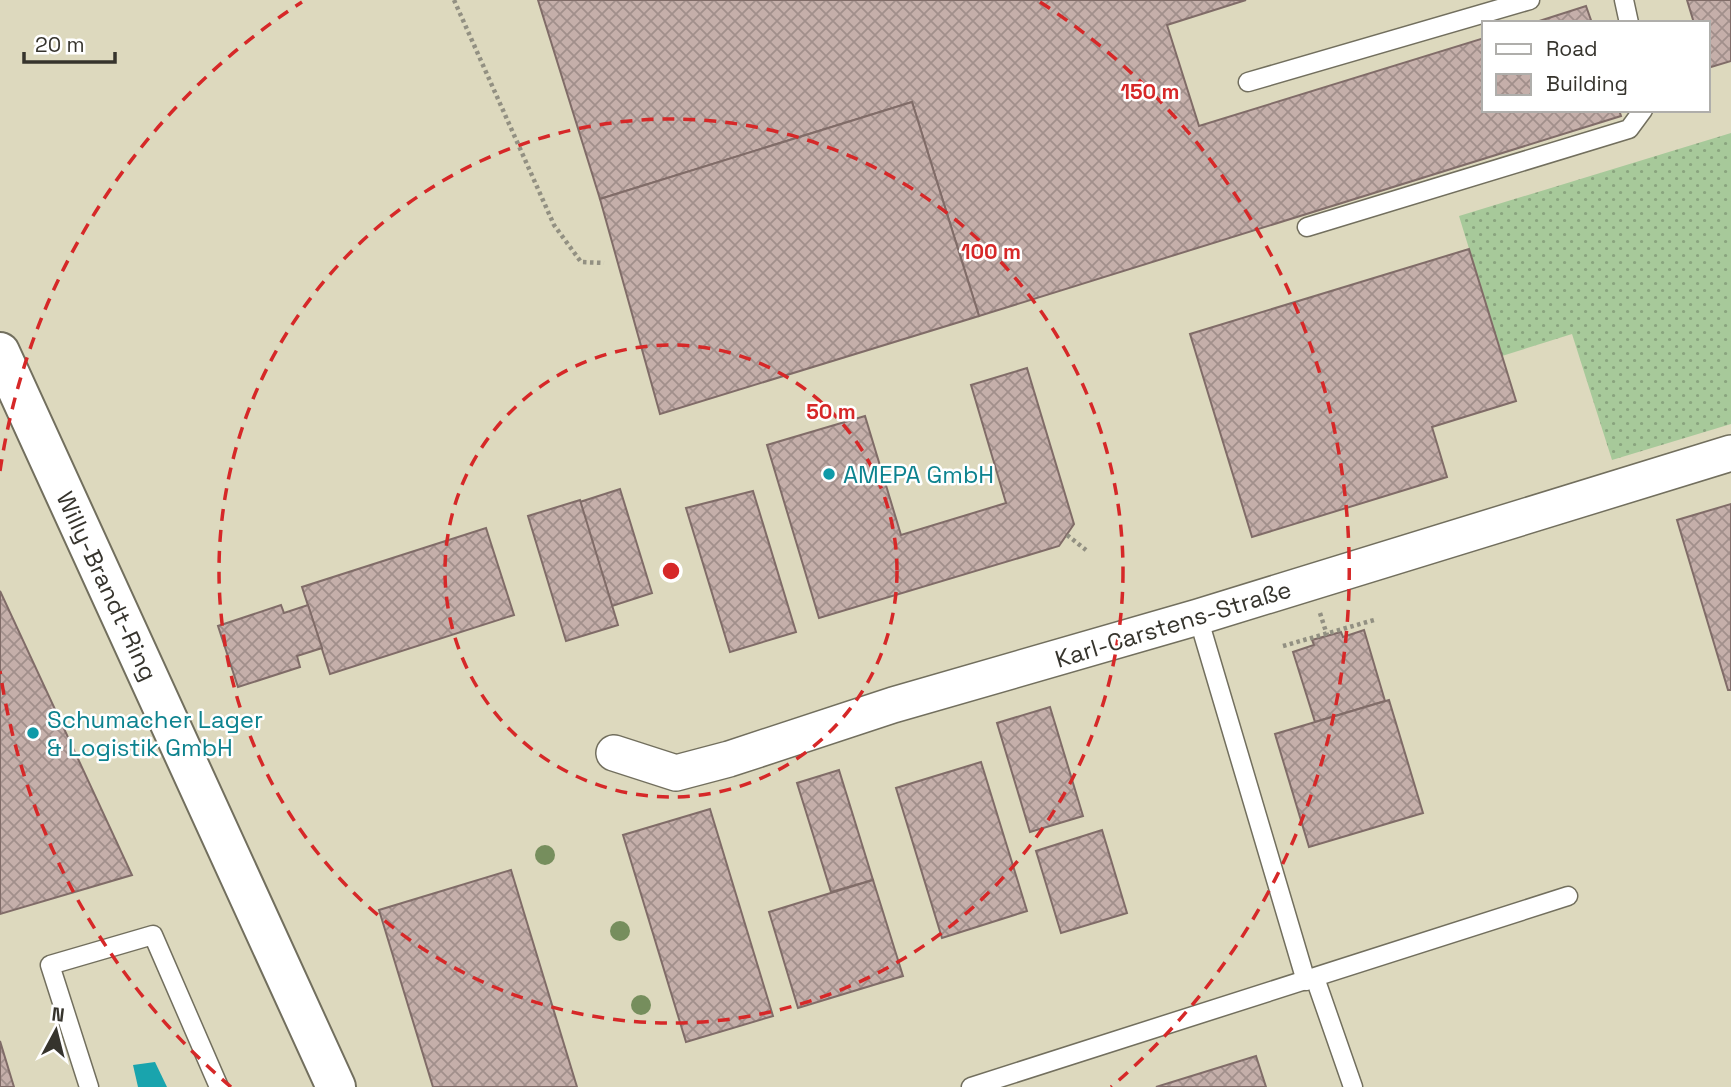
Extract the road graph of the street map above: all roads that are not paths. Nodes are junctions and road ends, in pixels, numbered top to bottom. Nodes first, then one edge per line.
1 (1530, 0) edge
2 (1623, 0) edge
3 (1628, 21) edge
4 (1248, 82) dead end
5 (1642, 112) edge
6 (1307, 227) dead end
7 (0, 352) edge
8 (1731, 453) edge
9 (1198, 617) junction
10 (614, 753) dead end
11 (1568, 896) dead end
12 (1310, 979) junction
13 (89, 1087) edge
14 (219, 1087) edge
15 (336, 1087) edge
16 (971, 1087) edge
17 (1353, 1087) edge

1 - 4 lane
2 - 3 lane
5 - 6 lane
7 - 15 street, Willy-Brandt-Ring
8 - 9 street, Karl-Carstens-Straße
9 - 10 street, Karl-Carstens-Straße
9 - 12 lane
11 - 12 lane
12 - 16 lane
12 - 17 lane
13 - 14 lane

